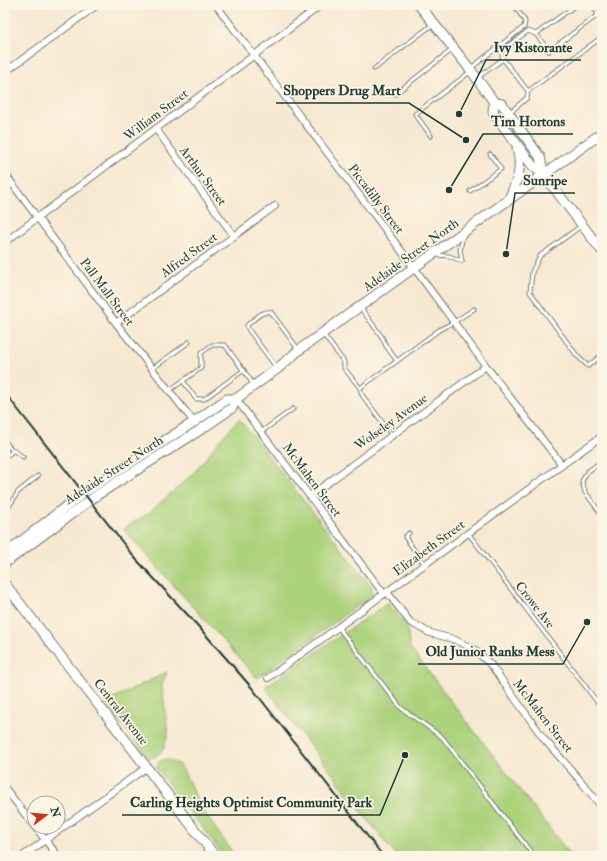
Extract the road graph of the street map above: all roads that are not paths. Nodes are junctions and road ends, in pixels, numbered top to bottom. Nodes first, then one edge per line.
1 (97, 5) edge
2 (216, 5) edge
3 (321, 5) edge
4 (419, 5) edge
5 (514, 5) edge
6 (576, 5) edge
7 (592, 5) edge
8 (599, 14) junction
9 (602, 19) edge
10 (434, 24) junction
11 (536, 34) junction
12 (602, 37) edge
13 (453, 49) junction
14 (254, 56) junction
15 (503, 59) junction
16 (374, 69) dead end
17 (5, 72) edge
18 (473, 73) junction
19 (528, 91) junction
20 (395, 94) dead end
21 (494, 102) junction
22 (509, 113) junction
23 (156, 129) junction
24 (602, 134) edge
25 (431, 136) dead end
26 (516, 143) junction
27 (490, 154) dead end
28 (5, 174) edge
29 (544, 175) junction
30 (470, 191) dead end
31 (509, 201) junction
32 (275, 206) dead end
33 (37, 218) junction
34 (582, 225) junction
35 (463, 234) junction
36 (234, 236) junction
37 (5, 242) edge
38 (602, 251) edge
39 (434, 255) junction
40 (415, 269) junction
41 (360, 307) junction
42 (474, 309) dead end
43 (454, 322) junction
44 (116, 323) junction
45 (322, 334) junction
46 (189, 342) dead end
47 (299, 350) junction
48 (602, 355) edge
49 (397, 361) junction
50 (486, 366) junction
51 (153, 368) junction
52 (277, 369) junction
53 (244, 370) junction
54 (183, 381) junction
55 (255, 386) junction
56 (360, 388) junction
57 (170, 390) junction
58 (236, 399) junction
59 (293, 408) dead end
60 (194, 422) junction
61 (261, 432) junction
62 (392, 435) junction
63 (602, 436) edge
64 (5, 441) edge
65 (14, 450) junction
66 (5, 457) edge
67 (23, 458) dead end
68 (602, 461) edge
69 (562, 464) junction
70 (38, 476) dead end
71 (310, 496) junction
72 (5, 513) edge
73 (602, 515) edge
74 (409, 533) dead end
75 (468, 533) junction
76 (5, 554) edge
77 (5, 563) edge
78 (425, 565) junction
79 (5, 584) edge
80 (386, 593) junction
81 (338, 627) junction
82 (268, 678) dead end
83 (602, 708) edge
84 (147, 767) junction
85 (5, 788) edge
86 (602, 807) edge
87 (26, 815) edge
88 (41, 835) edge
89 (45, 840) junction
90 (23, 856) edge
91 (58, 856) edge
92 (216, 856) edge
93 (534, 856) edge

1 - 17 street
2 - 14 street, Piccadilly Street
3 - 14 street, William Street
4 - 10 main road
5 - 18 lane
6 - 11 lane
7 - 8 lane
8 - 9 lane
8 - 11 lane
10 - 13 main road
10 - 16 lane
11 - 15 lane
12 - 19 lane
13 - 18 main road
13 - 20 lane
14 - 23 street, William Street
14 - 40 street, Piccadilly Street
15 - 18 lane
15 - 19 lane
18 - 21 main road
18 - 25 lane
19 - 22 lane
21 - 22 main road
21 - 26 main road
22 - 29 main road
23 - 33 street, William Street
23 - 36 street, Arthur Street
24 - 29 main road, Adelaide Street North
26 - 29 main road
26 - 31 main road
27 - 30 lane
28 - 33 street, Pall Mall Street
29 - 31 main road, Adelaide Street North
29 - 34 main road
31 - 35 main road, Adelaide Street North
32 - 36 street, Alfred Street
33 - 37 street, William Street
33 - 44 street, Pall Mall Street
34 - 38 main road
34 - 48 lane
35 - 39 main road, Adelaide Street North
35 - 39 lane
36 - 44 street, Alfred Street
39 - 40 main road, Adelaide Street North
40 - 41 main road, Adelaide Street North
40 - 43 street, Piccadilly Street
41 - 45 main road, Adelaide Street North
41 - 49 lane
42 - 43 lane
43 - 49 lane
43 - 50 street, Piccadilly Street
44 - 51 street, Pall Mall Street
45 - 47 main road, Adelaide Street North
45 - 56 lane
46 - 51 lane
47 - 52 main road, Adelaide Street North
47 - 52 lane
49 - 56 lane
50 - 62 street, Wolseley Avenue
50 - 69 street, Piccadilly Street
51 - 57 street, Pall Mall Street
52 - 55 main road, Adelaide Street North
53 - 54 lane
53 - 54 lane
53 - 55 lane
54 - 57 lane
55 - 58 main road, Adelaide Street North
56 - 62 lane
57 - 60 street, Pall Mall Street
58 - 60 main road, Adelaide Street North
58 - 61 street, McMahen Street
58 - 77 main road, Adelaide Street North
59 - 61 lane
60 - 76 main road, Adelaide Street North
61 - 71 street, McMahen Street
62 - 71 street, Wolseley Avenue
63 - 69 street, Elizabeth Street
64 - 65 lane
65 - 66 lane
65 - 67 lane
68 - 73 lane
69 - 75 street, Elizabeth Street
70 - 72 lane
71 - 80 street, McMahen Street
74 - 78 lane
75 - 78 street, Elizabeth Street
75 - 83 lane, Crowe Ave
78 - 80 street, Elizabeth Street
79 - 84 main road, Central Avenue
80 - 81 street, Elizabeth Street
80 - 86 street, McMahen Street
81 - 82 street, Elizabeth Street
81 - 93 lane
84 - 89 street
84 - 92 main road, Central Avenue
85 - 87 street
88 - 89 street
89 - 90 street
89 - 91 street

